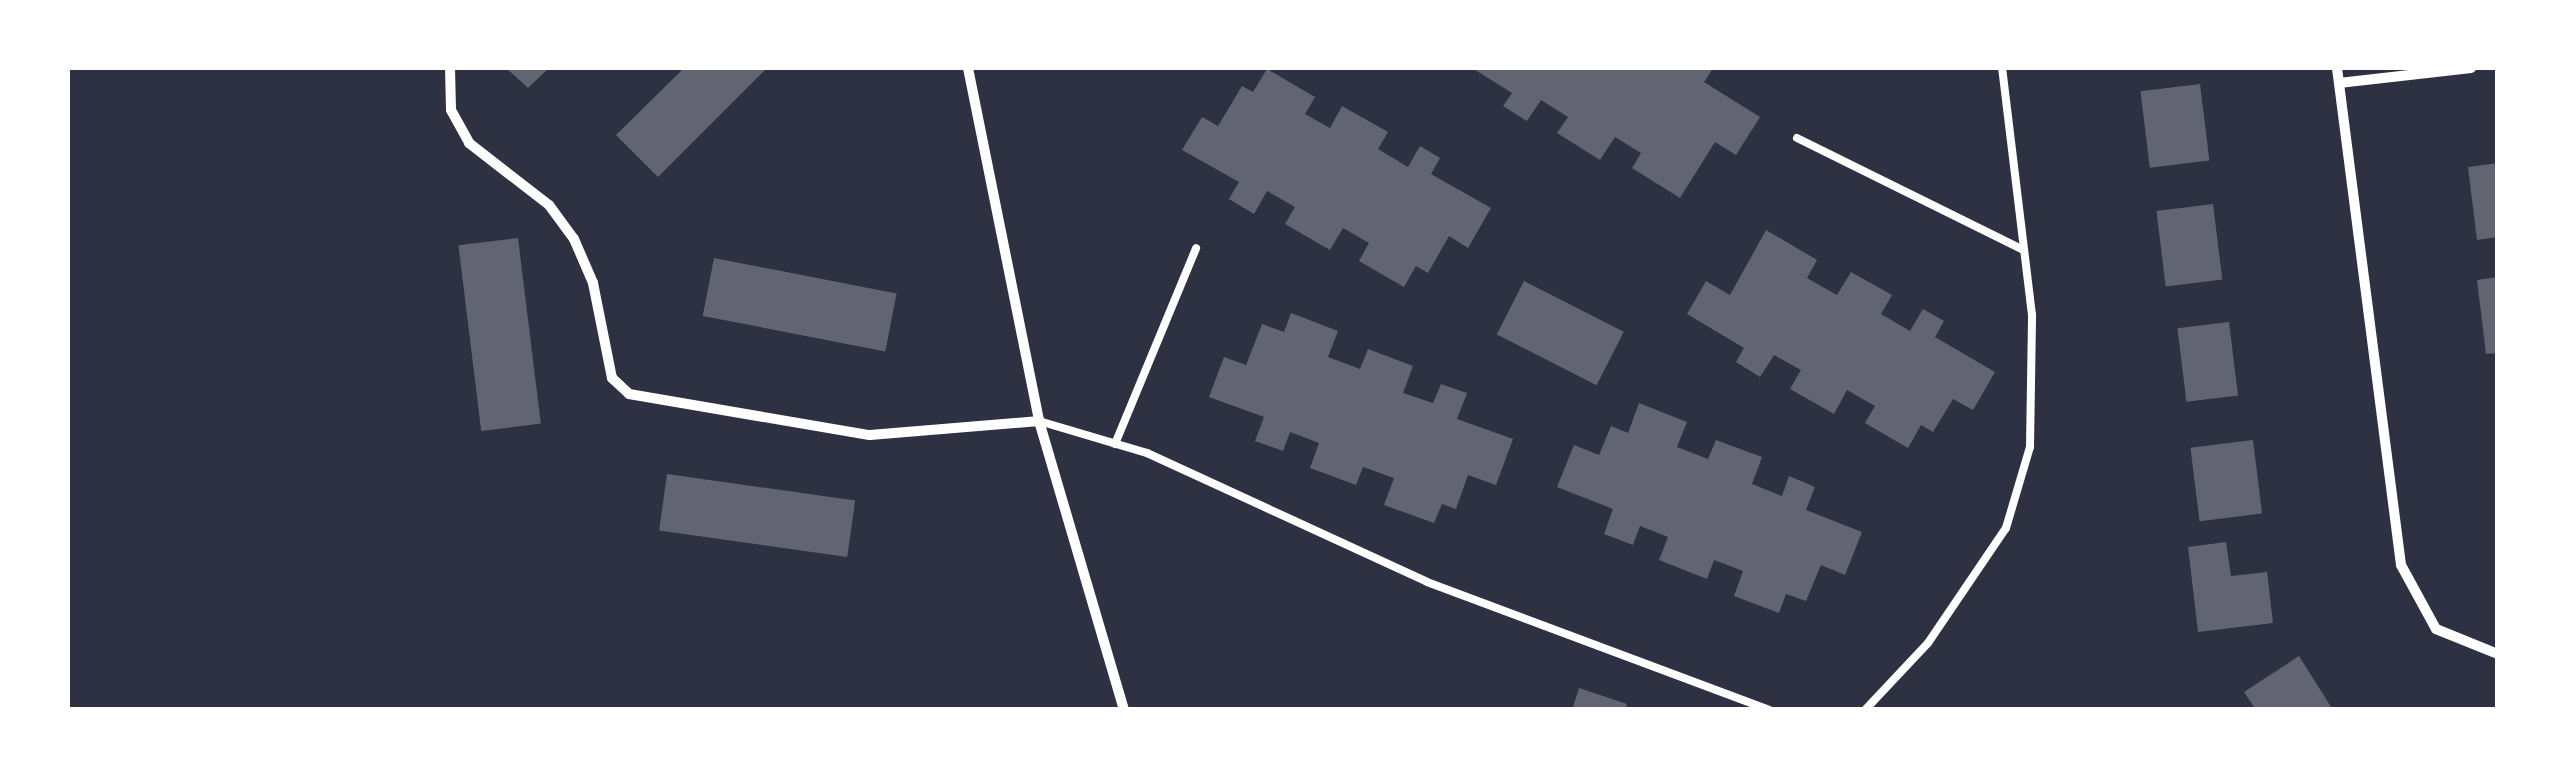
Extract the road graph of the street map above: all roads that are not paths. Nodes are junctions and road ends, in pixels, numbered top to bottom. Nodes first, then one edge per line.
1 (450, 68) edge
2 (968, 68) edge
3 (2002, 68) edge
4 (2337, 68) edge
5 (2470, 68) edge
6 (2339, 83) junction
7 (1798, 138) dead end
8 (1196, 248) dead end
9 (2024, 250) junction
10 (1039, 421) junction
11 (1115, 444) junction
12 (2498, 654) edge
13 (1124, 710) edge
14 (1769, 710) edge
15 (1865, 710) edge

1 - 10 street
2 - 10 street
3 - 9 lane
4 - 6 street
5 - 6 street
6 - 12 street
7 - 9 lane
8 - 11 lane
9 - 15 lane
10 - 11 lane
10 - 13 street
11 - 14 lane

